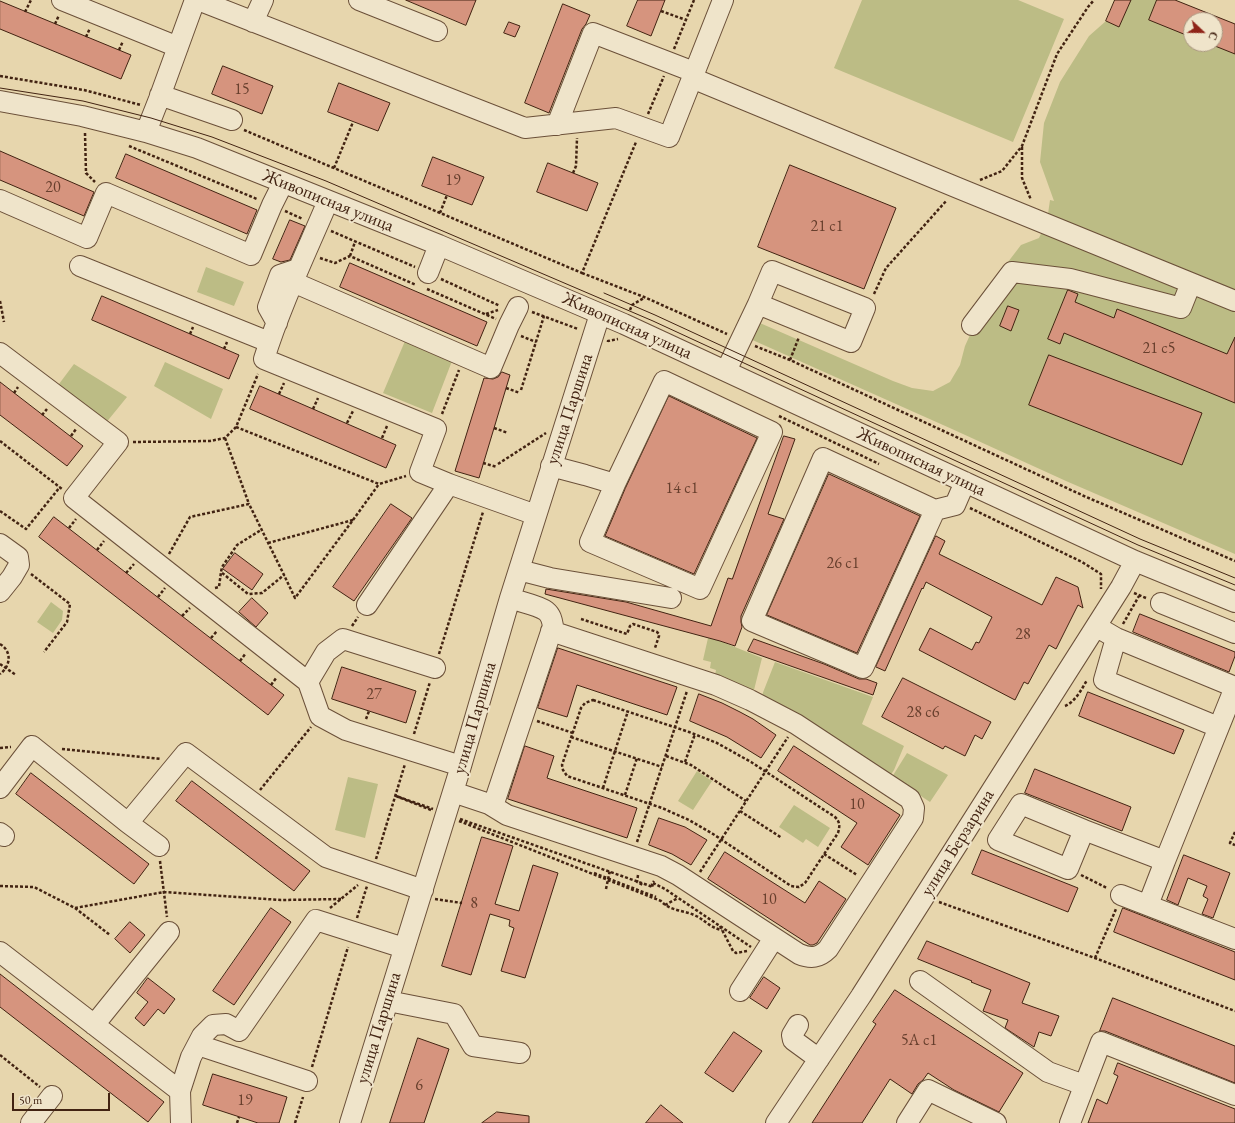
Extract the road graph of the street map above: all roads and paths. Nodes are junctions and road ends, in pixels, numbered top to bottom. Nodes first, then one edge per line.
1 (30, 0) edge
2 (62, 0) edge
3 (197, 0) edge
4 (263, 0) edge
5 (359, 0) edge
6 (694, 0) edge
7 (723, 0) edge
8 (1094, 0) edge
9 (661, 11) dead end
10 (25, 12) dead end
11 (686, 20) junction
12 (253, 22) junction
13 (437, 31) dead end
14 (178, 47) junction
15 (669, 62) junction
16 (693, 75) junction
17 (0, 76) edge
18 (160, 97) junction
19 (0, 101) edge
20 (353, 122) dead end
21 (578, 122) junction
22 (237, 125) joint
23 (557, 125) junction
24 (642, 128) junction
25 (85, 132) dead end
26 (146, 132) junction
27 (1022, 146) junction
28 (334, 168) junction
29 (573, 173) dead end
30 (282, 183) junction
31 (958, 188) junction
32 (106, 192) junction
33 (447, 195) dead end
34 (0, 200) edge
35 (328, 201) junction
36 (440, 213) junction
37 (1040, 221) junction
38 (356, 242) dead end
39 (439, 245) junction
40 (350, 256) junction
41 (80, 266) dead end
42 (299, 268) junction
43 (582, 274) junction
44 (423, 282) junction
45 (1191, 283) junction
46 (874, 294) dead end
47 (0, 301) edge
48 (1235, 301) edge
49 (758, 304) junction
50 (510, 313) junction
51 (600, 314) junction
52 (486, 315) junction
53 (4, 322) dead end
54 (805, 323) junction
55 (972, 325) dead end
56 (583, 331) dead end
57 (741, 340) junction
58 (267, 350) junction
59 (0, 353) edge
60 (464, 356) junction
61 (790, 360) junction
62 (726, 371) junction
63 (506, 388) dead end
64 (236, 427) junction
65 (494, 428) dead end
66 (436, 429) junction
67 (550, 430) dead end
68 (508, 432) dead end
69 (225, 438) junction
70 (0, 441) edge
71 (118, 442) junction
72 (483, 463) dead end
73 (551, 466) junction
74 (420, 472) junction
75 (964, 482) junction
76 (379, 484) junction
77 (449, 484) junction
78 (615, 484) junction
79 (67, 492) junction
80 (487, 498) junction
81 (249, 504) junction
82 (935, 510) junction
83 (0, 511) edge
84 (536, 515) junction
85 (353, 520) junction
86 (261, 530) junction
87 (268, 543) junction
88 (10, 559) edge
89 (1135, 561) junction
90 (1235, 561) edge
91 (162, 567) junction
92 (519, 570) junction
93 (284, 575) junction
94 (1121, 587) junction
95 (0, 592) edge
96 (510, 598) junction
97 (671, 598) dead end
98 (1161, 602) joint
99 (1235, 602) edge
100 (366, 605) joint
101 (581, 619) dead end
102 (1095, 626) junction
103 (551, 631) junction
104 (1235, 633) edge
105 (627, 634) junction
106 (626, 638) dead end
107 (1116, 638) junction
108 (343, 639) junction
109 (0, 644) edge
110 (654, 650) dead end
111 (44, 652) dead end
112 (0, 664) edge
113 (434, 668) junction
114 (6, 669) junction
115 (0, 674) edge
116 (16, 675) dead end
117 (308, 682) junction
118 (1235, 687) edge
119 (688, 690) dead end
120 (1076, 697) dead end
121 (1067, 705) dead end
122 (628, 711) junction
123 (320, 716) junction
124 (534, 720) dead end
125 (675, 727) junction
126 (1218, 728) junction
127 (573, 733) junction
128 (695, 734) junction
129 (572, 737) junction
130 (785, 741) dead end
131 (32, 746) junction
132 (410, 750) junction
133 (615, 751) junction
134 (666, 756) junction
135 (637, 758) junction
136 (180, 761) junction
137 (685, 762) junction
138 (461, 766) junction
139 (662, 767) junction
140 (765, 772) junction
141 (0, 788) edge
142 (603, 788) junction
143 (453, 792) junction
144 (625, 795) junction
145 (396, 796) junction
146 (746, 801) junction
147 (251, 802) junction
148 (650, 804) junction
149 (493, 806) junction
150 (433, 810) dead end
151 (740, 811) junction
152 (440, 812) dead end
153 (455, 818) junction
154 (128, 822) junction
155 (1084, 830) junction
156 (1235, 832) edge
157 (782, 838) dead end
158 (721, 839) junction
159 (638, 842) dead end
160 (1235, 845) edge
161 (159, 846) joint
162 (615, 850) junction
163 (824, 854) junction
164 (1165, 861) junction
165 (1068, 869) junction
166 (609, 871) junction
167 (700, 872) dead end
168 (372, 873) junction
169 (860, 877) dead end
170 (0, 886) edge
171 (606, 889) dead end
172 (164, 892) junction
173 (428, 894) junction
174 (1121, 895) junction
175 (656, 897) dead end
176 (678, 898) junction
177 (341, 899) junction
178 (937, 901) dead end
179 (462, 903) dead end
180 (664, 905) junction
181 (1148, 905) junction
182 (75, 908) junction
183 (316, 920) junction
184 (720, 926) junction
185 (722, 930) junction
186 (353, 931) junction
187 (169, 932) joint
188 (110, 934) dead end
189 (774, 938) junction
190 (1235, 939) edge
191 (404, 948) junction
192 (0, 952) edge
193 (1095, 958) junction
194 (920, 981) dead end
195 (740, 991) dead end
196 (388, 1001) junction
197 (1235, 1011) edge
198 (94, 1025) junction
199 (798, 1025) dead end
200 (198, 1045) junction
201 (520, 1053) dead end
202 (0, 1055) edge
203 (819, 1058) junction
204 (307, 1081) junction
205 (1084, 1085) junction
206 (180, 1091) junction
207 (1235, 1095) edge
208 (52, 1096) joint
209 (239, 1117) dead end
210 (31, 1123) edge
211 (181, 1123) edge
212 (237, 1123) edge
213 (295, 1123) edge
214 (350, 1123) edge
215 (776, 1123) edge
216 (907, 1123) edge
217 (996, 1123) edge
218 (1070, 1123) edge

1 - 10 path
2 - 14 street
3 - 12 street
3 - 14 street
4 - 12 street
5 - 13 street
6 - 11 path
7 - 16 street
8 - 27 path
9 - 11 path
11 - 15 path
12 - 23 street
14 - 18 street
15 - 16 street
15 - 23 street
15 - 24 path
16 - 24 street
16 - 31 street
17 - 18 path
18 - 22 street
18 - 26 street
19 - 26 street, Живописная улица
20 - 28 path
21 - 23 street
21 - 24 street
21 - 29 path
22 - 28 path
24 - 43 path
25 - 32 path
26 - 30 street, Живописная улица
27 - 31 path
27 - 37 path
28 - 36 path
30 - 32 street
30 - 35 street, Живописная улица
31 - 37 street
31 - 46 path
32 - 34 street
33 - 36 path
35 - 39 street, Живописная улица
35 - 42 street
36 - 43 path
37 - 45 street
38 - 40 path
39 - 44 street
39 - 51 street, Живописная улица
40 - 42 path
40 - 44 path
41 - 58 street
42 - 58 street
42 - 60 street
43 - 57 path
44 - 52 path
45 - 48 street
45 - 55 street
47 - 53 path
49 - 54 street
49 - 54 street
49 - 57 street
50 - 52 path
50 - 52 path
50 - 60 street
51 - 62 street, Живописная улица
51 - 73 street, улица Паршина
54 - 61 path
56 - 63 path
57 - 61 path
57 - 62 street
58 - 64 path
58 - 66 street
59 - 71 street
60 - 66 path
61 - 90 path
62 - 75 street, Живописная улица
64 - 69 path
64 - 76 path
65 - 68 path
66 - 74 street
67 - 72 path
69 - 71 path
69 - 81 path
70 - 79 path
71 - 79 street
73 - 78 street
73 - 84 street, улица Паршина
74 - 76 path
74 - 77 street
75 - 82 street
75 - 89 street, Живописная улица
76 - 85 path
77 - 80 street
77 - 100 street
78 - 78 street
79 - 83 path
79 - 91 street
80 - 84 street
80 - 113 path
81 - 86 path
81 - 91 path
82 - 82 street
84 - 92 street, улица Паршина
85 - 87 path
85 - 93 path
86 - 87 path
86 - 93 path
87 - 93 path
88 - 95 street
88 - 111 path
89 - 94 street, улица Берзарина
89 - 99 street, Живописная улица
91 - 117 street
92 - 96 street, улица Паршина
92 - 97 street
94 - 98 path
94 - 102 street, улица Берзарина
96 - 103 street
96 - 138 street, улица Паршина
98 - 104 street
100 - 108 path
101 - 105 path
102 - 107 street
102 - 203 street, улица Берзарина
103 - 149 street
103 - 189 street
105 - 106 path
105 - 110 path
107 - 118 street
107 - 126 street
108 - 113 street
108 - 117 street
109 - 114 path
112 - 114 path
113 - 132 path
114 - 115 path
114 - 116 path
117 - 123 street
118 - 126 street
119 - 125 path
120 - 121 path
122 - 125 path
122 - 127 path
122 - 133 path
123 - 132 street
123 - 147 path
124 - 127 path
125 - 128 path
125 - 134 path
126 - 164 street
127 - 129 path
128 - 137 path
128 - 140 path
129 - 133 path
129 - 142 path
130 - 140 path
131 - 136 path
131 - 141 street
131 - 154 street
132 - 138 street
132 - 145 path
133 - 135 path
133 - 142 path
134 - 137 path
134 - 139 path
135 - 139 path
135 - 144 path
136 - 147 street
136 - 154 street
137 - 146 path
138 - 143 street, улица Паршина
139 - 148 path
140 - 146 path
140 - 163 path
142 - 144 path
143 - 149 street
143 - 173 street, улица Паршина
144 - 148 path
145 - 150 path
145 - 152 path
145 - 168 path
146 - 151 path
147 - 168 street
148 - 158 path
148 - 159 path
149 - 162 street
151 - 157 path
151 - 158 path
153 - 166 path
153 - 175 path
153 - 180 path
154 - 161 street
155 - 164 street
155 - 165 street
155 - 165 street
156 - 160 path
158 - 163 path
158 - 167 path
161 - 172 path
162 - 166 path
162 - 189 street
163 - 169 path
164 - 181 street
165 - 174 path
166 - 171 path
166 - 176 path
168 - 173 street
168 - 177 path
168 - 186 path
170 - 182 path
172 - 177 path
172 - 182 path
172 - 187 path
173 - 179 path
173 - 191 street, улица Паршина
174 - 181 street
174 - 193 path
176 - 180 path
176 - 184 path
177 - 183 path
178 - 193 path
180 - 185 path
181 - 190 street
182 - 188 path
183 - 186 street
183 - 200 street
184 - 185 path
184 - 185 path
186 - 191 street
186 - 204 path
187 - 198 street
189 - 195 street
191 - 196 street, улица Паршина
192 - 198 street
193 - 197 path
194 - 205 street
196 - 201 street
196 - 214 street, улица Паршина
198 - 206 street
199 - 203 street
200 - 204 street
200 - 206 street
202 - 208 path
203 - 215 street, улица Берзарина
204 - 213 path
205 - 207 street
205 - 218 street
206 - 211 street
208 - 210 street
209 - 212 path
216 - 217 street

